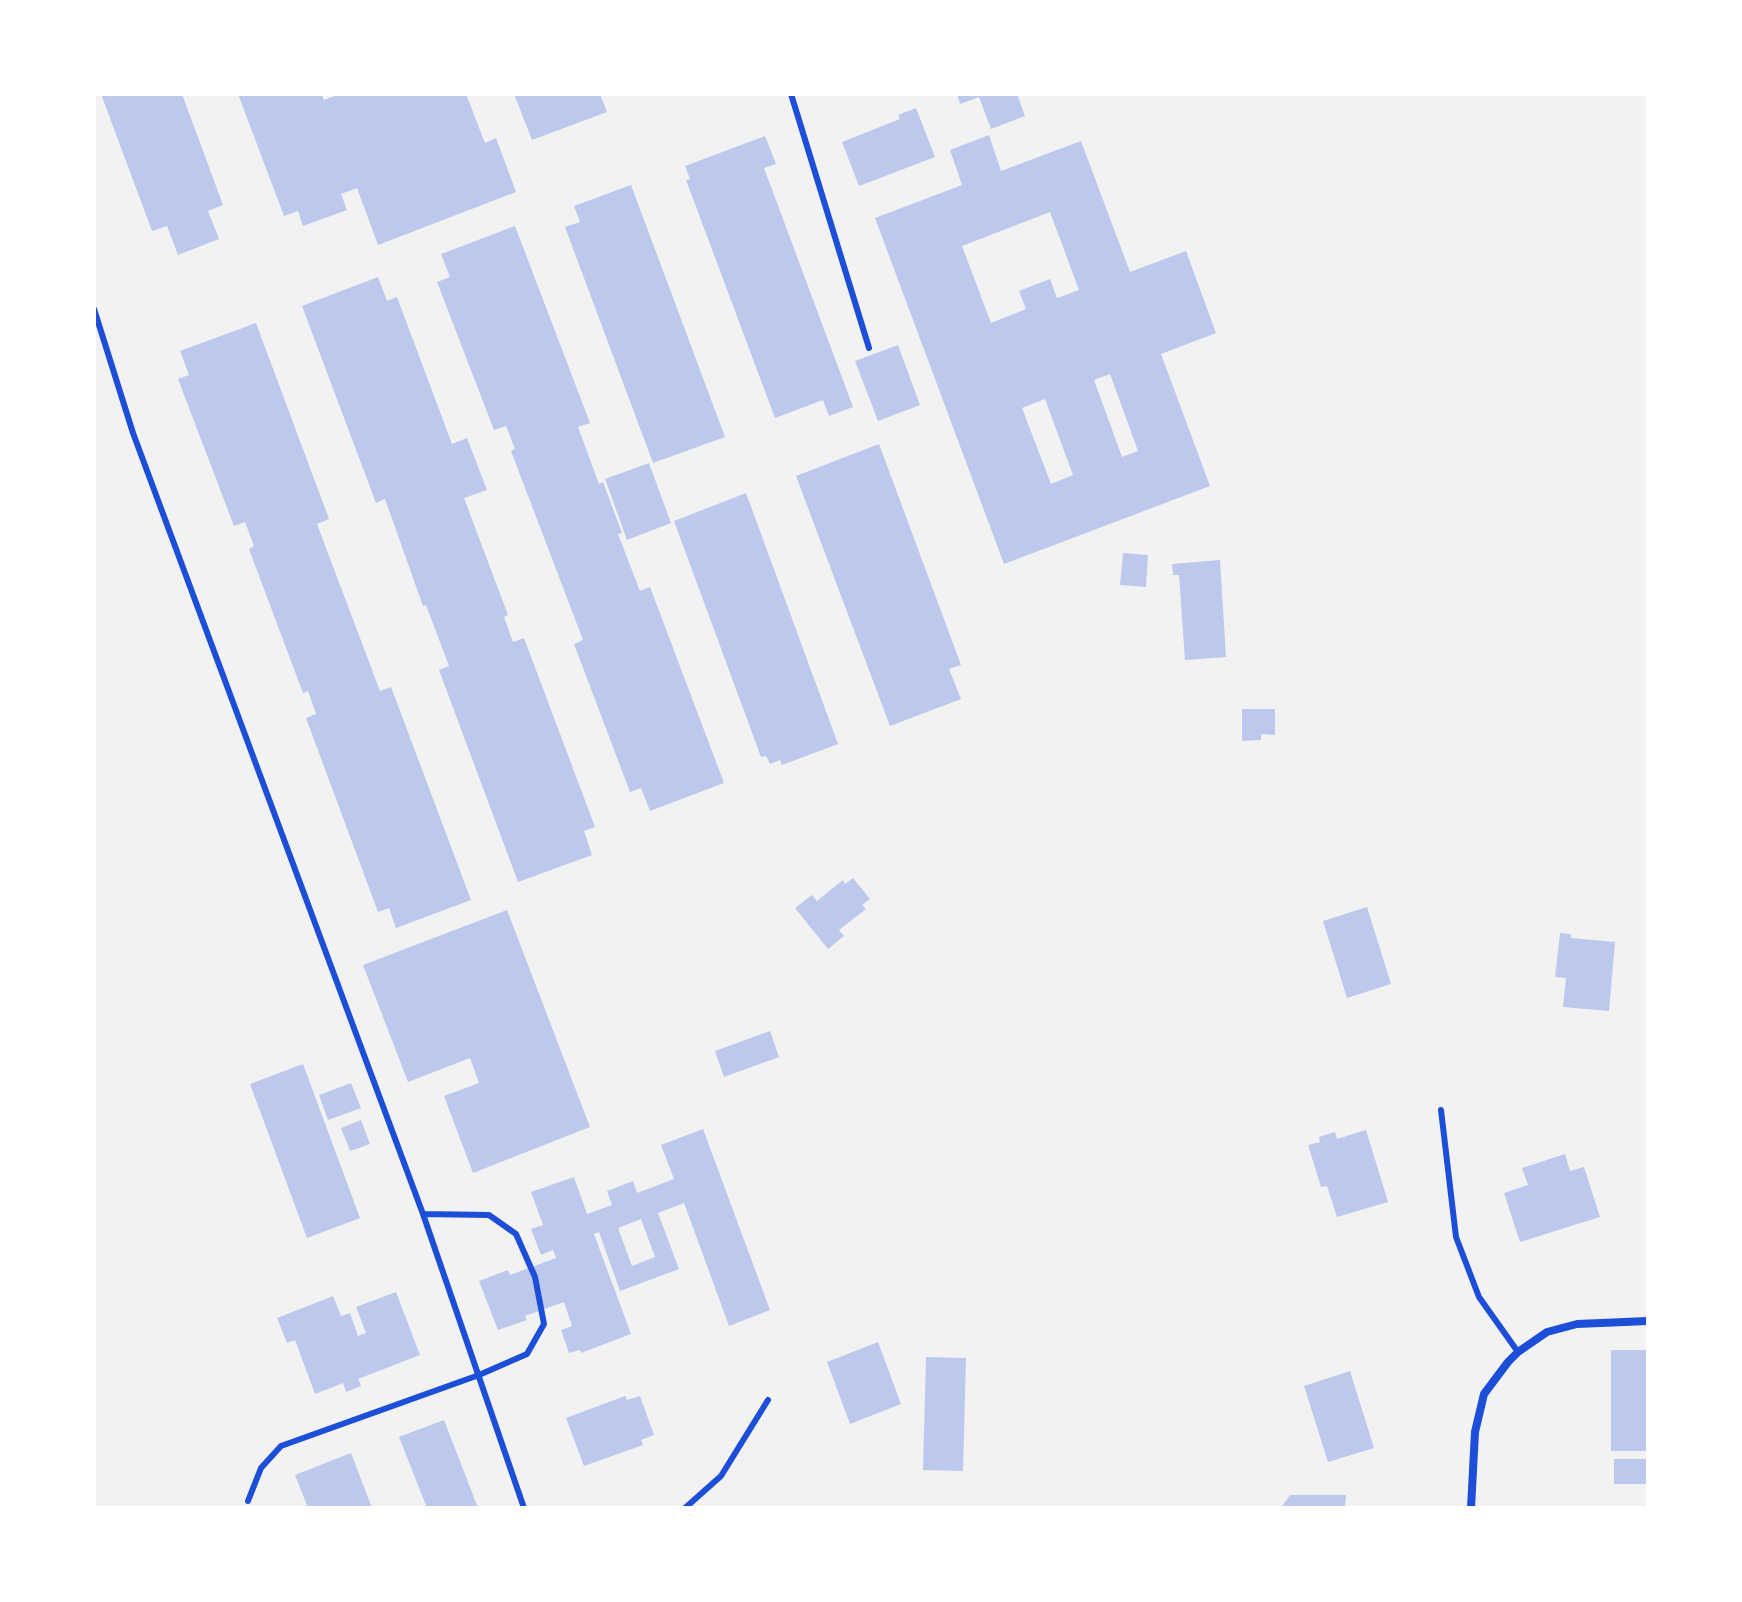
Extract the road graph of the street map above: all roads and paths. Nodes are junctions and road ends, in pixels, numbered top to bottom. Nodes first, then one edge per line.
1 (791, 94) edge
2 (94, 309) edge
3 (869, 348) dead end
4 (1441, 1110) dead end
5 (423, 1214) junction
6 (1648, 1321) edge
7 (1518, 1352) junction
8 (479, 1375) junction
9 (768, 1400) dead end
10 (248, 1501) dead end
11 (524, 1508) edge
12 (685, 1508) edge
13 (1471, 1508) edge

1 - 3 lane
2 - 5 lane
4 - 7 lane
5 - 8 lane
5 - 8 lane
6 - 7 street
7 - 13 street
8 - 10 lane
8 - 11 lane
9 - 12 lane

